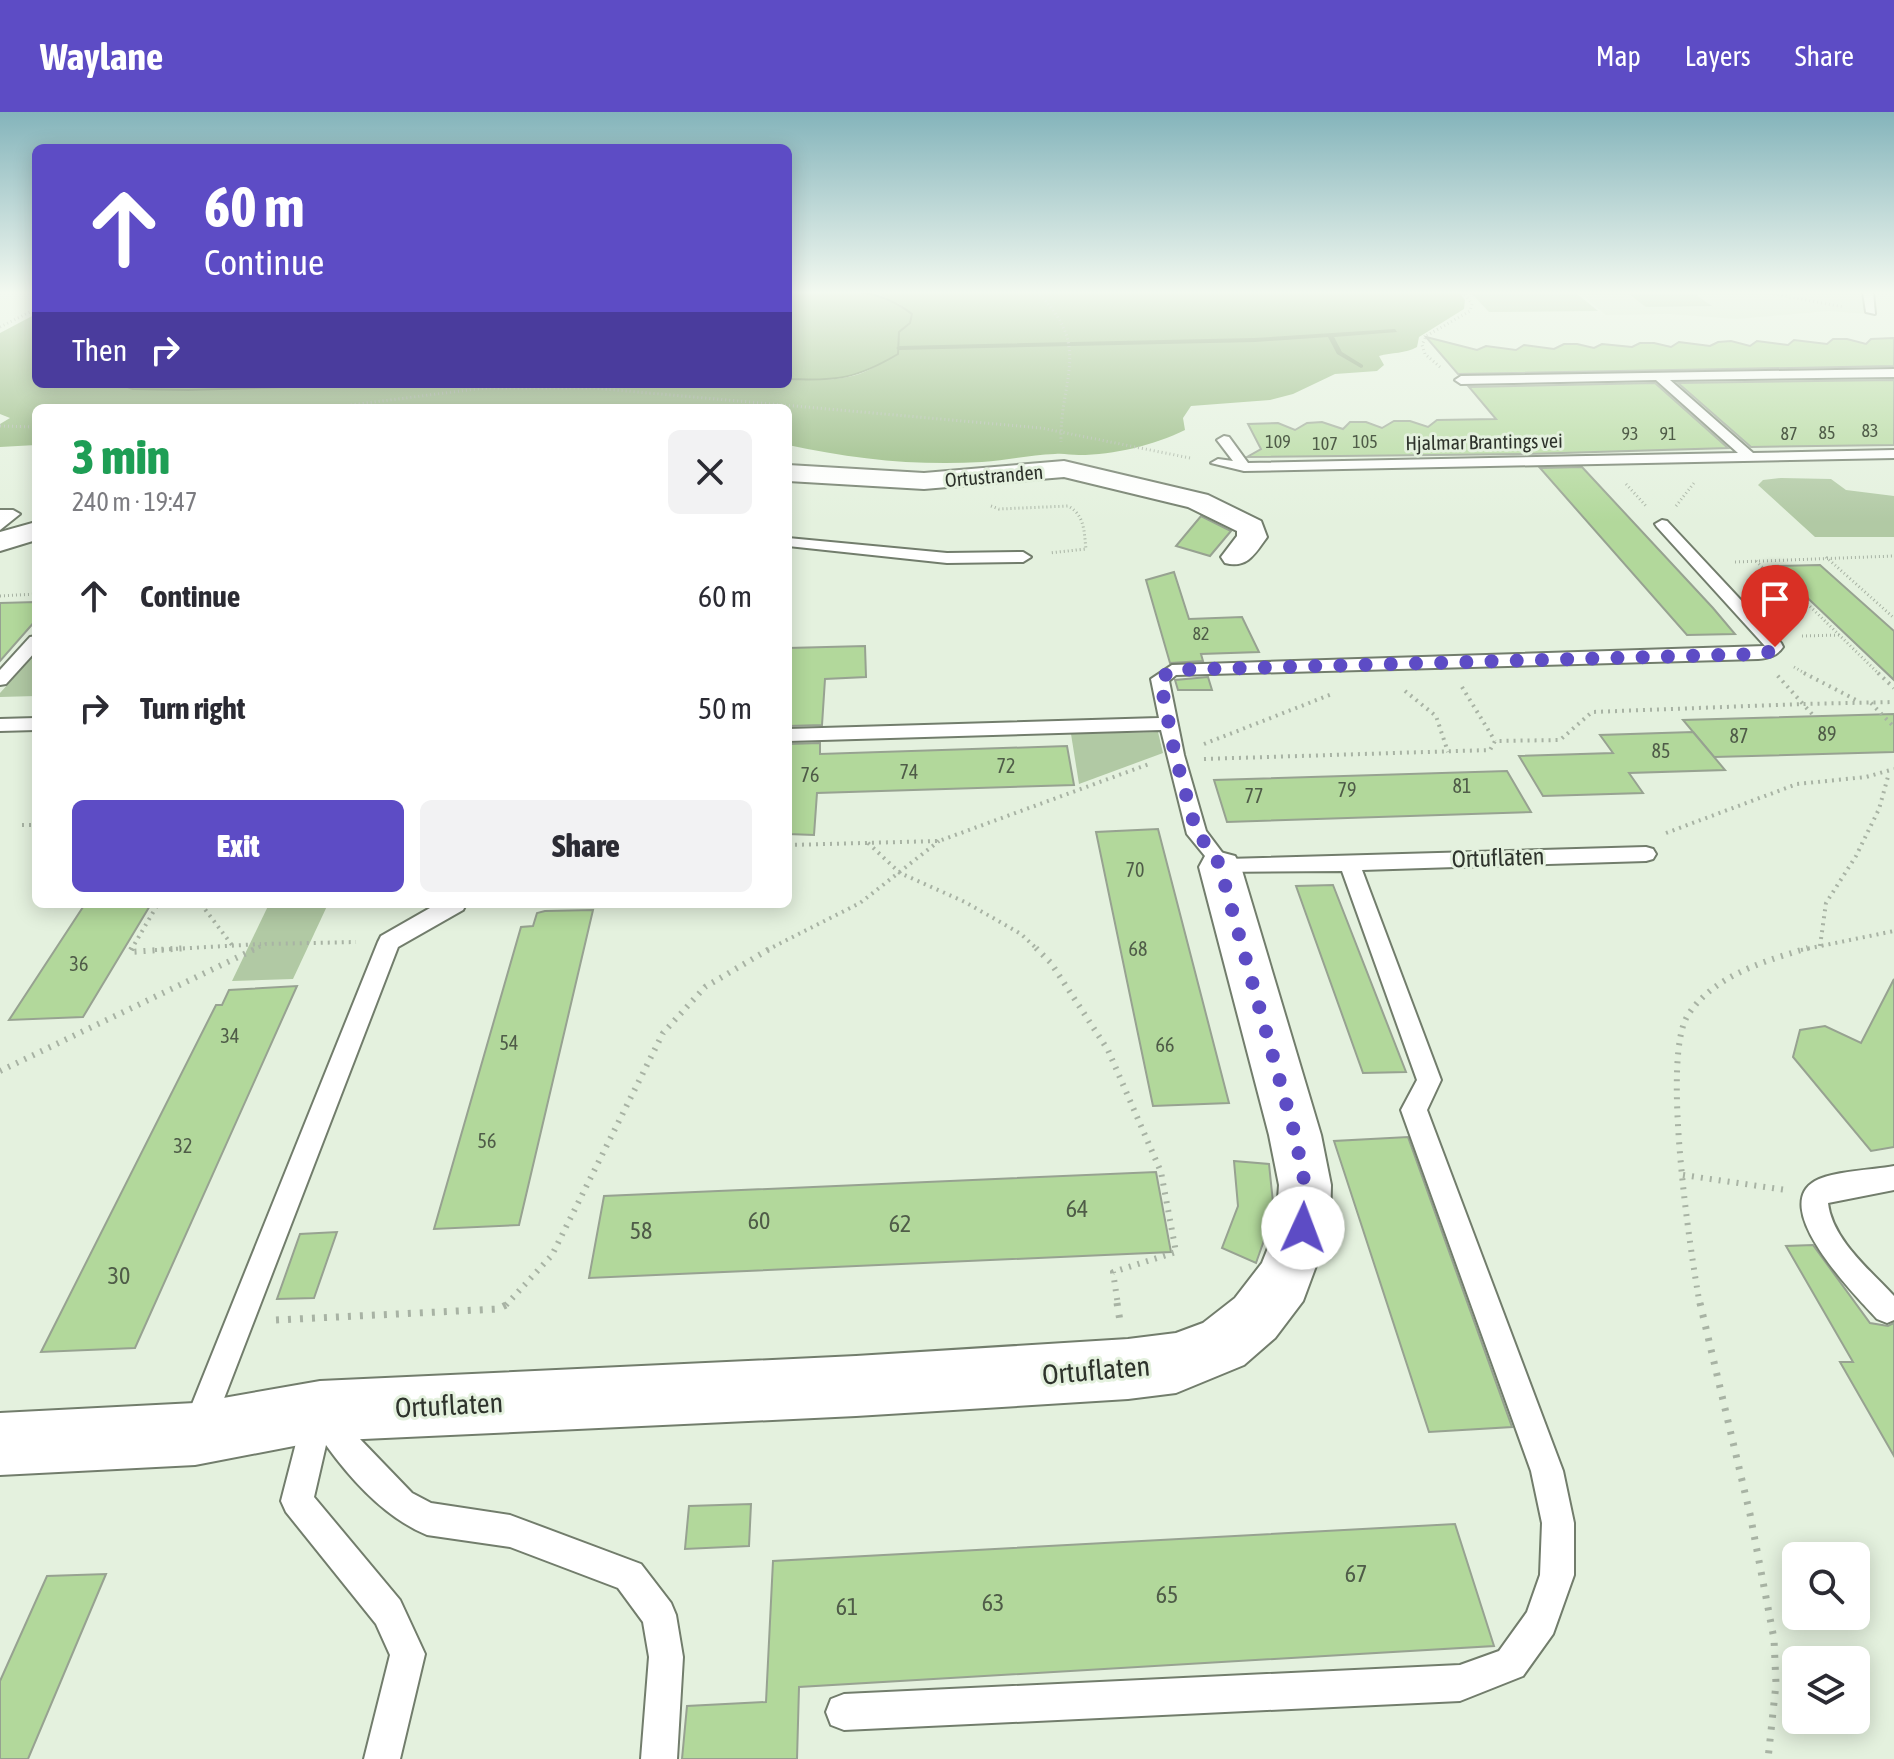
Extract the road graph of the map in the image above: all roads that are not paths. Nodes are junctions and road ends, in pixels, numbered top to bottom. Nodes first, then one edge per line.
1 (1894, 373) edge
2 (1659, 377) junction
3 (1461, 380) road end
4 (1224, 440) dead end
5 (1878, 454) junction
6 (1894, 454) edge
7 (1750, 457) junction
8 (1218, 463) road end
9 (1244, 467) junction
10 (1894, 467) edge
11 (792, 473) edge
12 (0, 514) edge
13 (1662, 524) road end
14 (0, 526) edge
15 (32, 532) edge
16 (0, 542) edge
17 (792, 542) edge
18 (1023, 557) road end
19 (1236, 557) dead end
20 (32, 645) edge
21 (0, 680) edge
22 (32, 724) edge
23 (1168, 724) junction
24 (2, 728) edge
25 (792, 735) edge
26 (1646, 854) road end
27 (1349, 862) junction
28 (1220, 867) junction
29 (448, 908) edge
30 (1894, 1178) edge
31 (1887, 1309) dead end
32 (320, 1411) junction
33 (195, 1434) junction
34 (0, 1444) edge
35 (844, 1712) dead end
36 (382, 1759) edge
37 (659, 1759) edge

1 - 2 lane
2 - 3 lane
2 - 7 lane
4 - 9 lane
5 - 6 lane, Hjalmar Brantings vei
5 - 7 lane, Hjalmar Brantings vei
5 - 10 lane
7 - 9 lane, Hjalmar Brantings vei
8 - 9 lane, Hjalmar Brantings vei
11 - 19 street, Ortustranden
12 - 14 lane
13 - 23 lane
15 - 16 street
17 - 18 lane
20 - 21 lane
22 - 24 lane
23 - 25 lane
23 - 28 lane
26 - 27 lane, Ortuflaten
27 - 28 lane, Ortuflaten
27 - 35 lane
28 - 32 street, Ortuflaten
29 - 33 lane
30 - 31 lane
32 - 33 street, Ortuflaten
32 - 36 lane
32 - 37 lane
33 - 34 street, Ortuflaten

